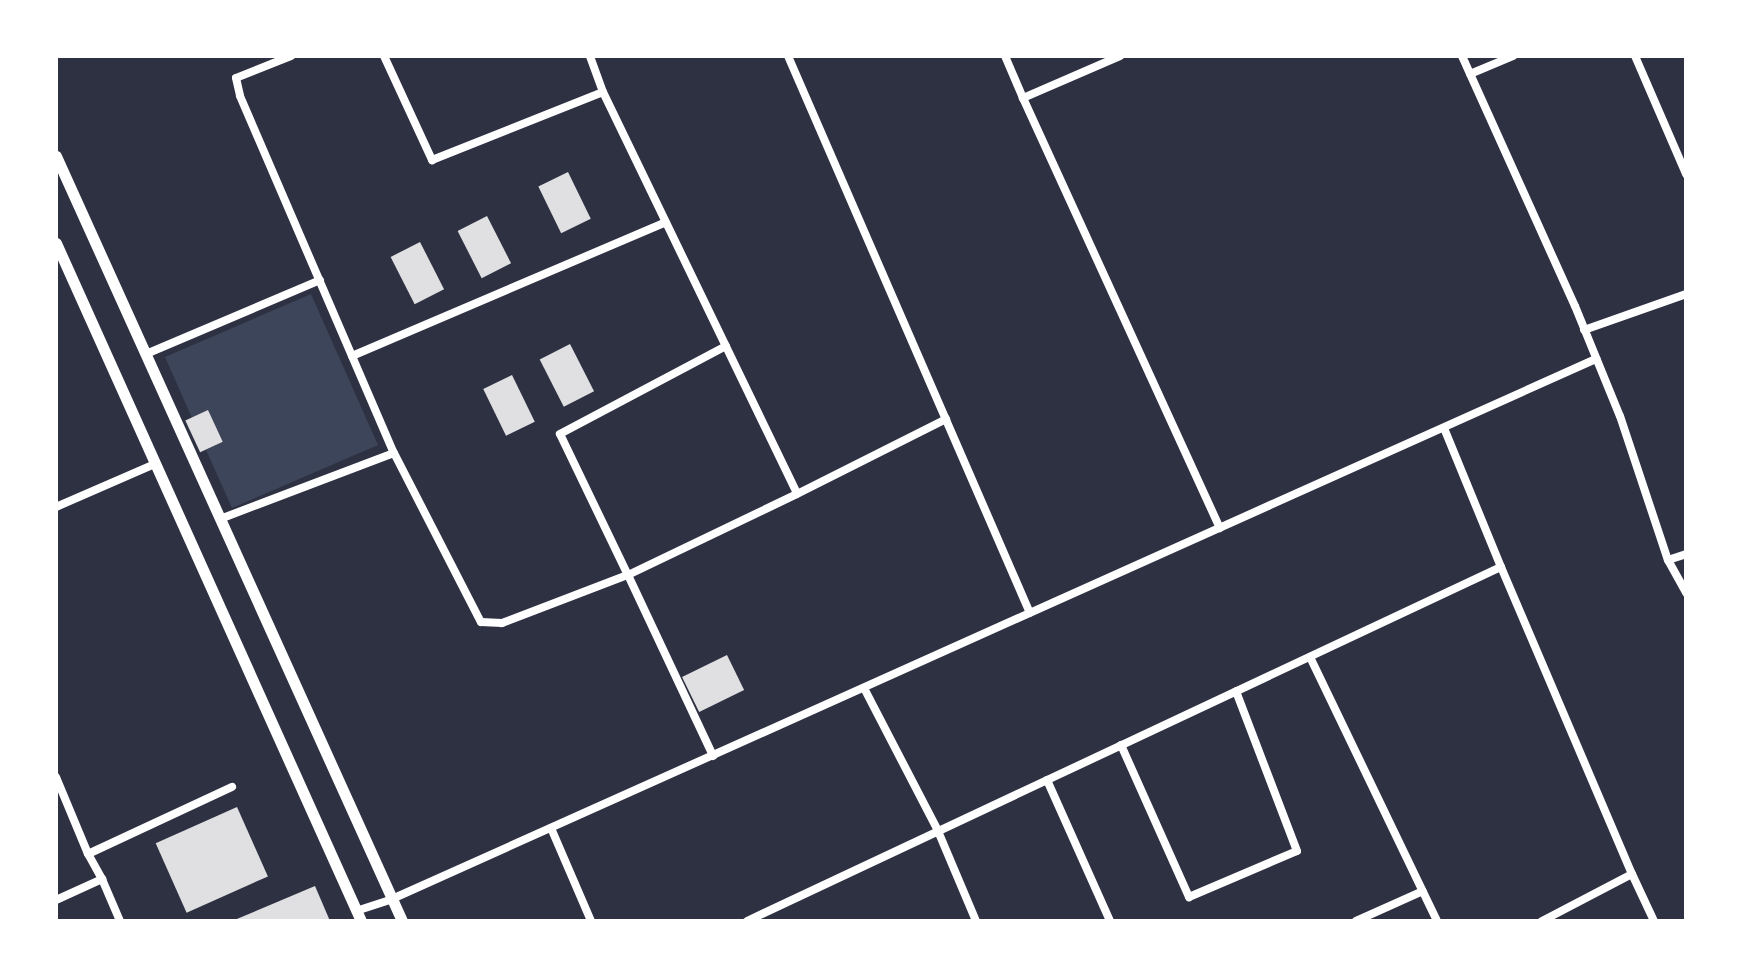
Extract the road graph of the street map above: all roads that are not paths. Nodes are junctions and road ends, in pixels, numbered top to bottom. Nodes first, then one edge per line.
1 (291, 56) edge
2 (384, 56) edge
3 (590, 56) edge
4 (788, 56) edge
5 (1005, 56) edge
6 (1120, 56) edge
7 (1462, 56) edge
8 (1513, 56) edge
9 (1635, 56) edge
10 (1470, 74) junction
11 (603, 92) junction
12 (1023, 98) junction
13 (56, 156) edge
14 (1686, 174) edge
15 (666, 222) junction
16 (56, 243) edge
17 (320, 280) junction
18 (1686, 294) edge
19 (1584, 330) junction
20 (726, 346) junction
21 (146, 354) junction
22 (352, 356) junction
23 (1596, 359) junction
24 (946, 419) junction
25 (1444, 428) junction
26 (394, 453) junction
27 (155, 464) junction
28 (797, 494) junction
29 (56, 507) edge
30 (220, 519) junction
31 (1220, 528) junction
32 (1686, 554) edge
33 (1668, 560) junction
34 (1501, 567) junction
35 (628, 575) junction
36 (1686, 593) edge
37 (1030, 613) junction
38 (1310, 657) junction
39 (864, 688) junction
40 (1236, 691) junction
41 (1121, 745) junction
42 (713, 756) junction
43 (56, 777) edge
44 (1047, 780) junction
45 (232, 787) dead end
46 (551, 828) junction
47 (938, 831) junction
48 (88, 854) junction
49 (1632, 874) junction
50 (102, 879) junction
51 (1423, 891) junction
52 (392, 899) junction
53 (56, 900) edge
54 (358, 916) edge
55 (120, 921) edge
56 (402, 921) edge
57 (591, 921) edge
58 (747, 921) edge
59 (976, 921) edge
60 (1110, 921) edge
61 (1356, 921) edge
62 (1437, 921) edge
63 (1542, 921) edge
64 (1654, 921) edge

1 - 17 street
2 - 11 street
3 - 11 street
4 - 24 street
5 - 12 street
6 - 12 street
7 - 10 street
8 - 10 street
9 - 14 street
10 - 19 street
11 - 15 street
12 - 31 street
13 - 21 street
15 - 20 street
15 - 22 street
16 - 27 street
17 - 21 street
17 - 22 street
18 - 19 street
19 - 23 street
20 - 28 street
20 - 35 street
21 - 30 street
22 - 26 street
23 - 25 street
23 - 33 street
24 - 28 street
24 - 37 street
25 - 31 street
25 - 34 street
26 - 30 street
26 - 35 street
27 - 29 street
27 - 54 street
28 - 35 street
30 - 52 street
31 - 37 street
32 - 33 street
33 - 36 street
34 - 38 street
34 - 49 street
35 - 42 street
37 - 39 street
38 - 40 street
38 - 51 street
39 - 42 street
39 - 47 street
40 - 41 street
40 - 41 street
41 - 44 street
42 - 46 street
43 - 48 street
44 - 47 street
44 - 60 street
45 - 48 street
46 - 52 street
46 - 57 street
47 - 58 street
47 - 59 street
48 - 50 street
49 - 63 street
49 - 64 street
50 - 53 street
50 - 55 street
51 - 61 street
51 - 62 street
52 - 54 street
52 - 56 street

